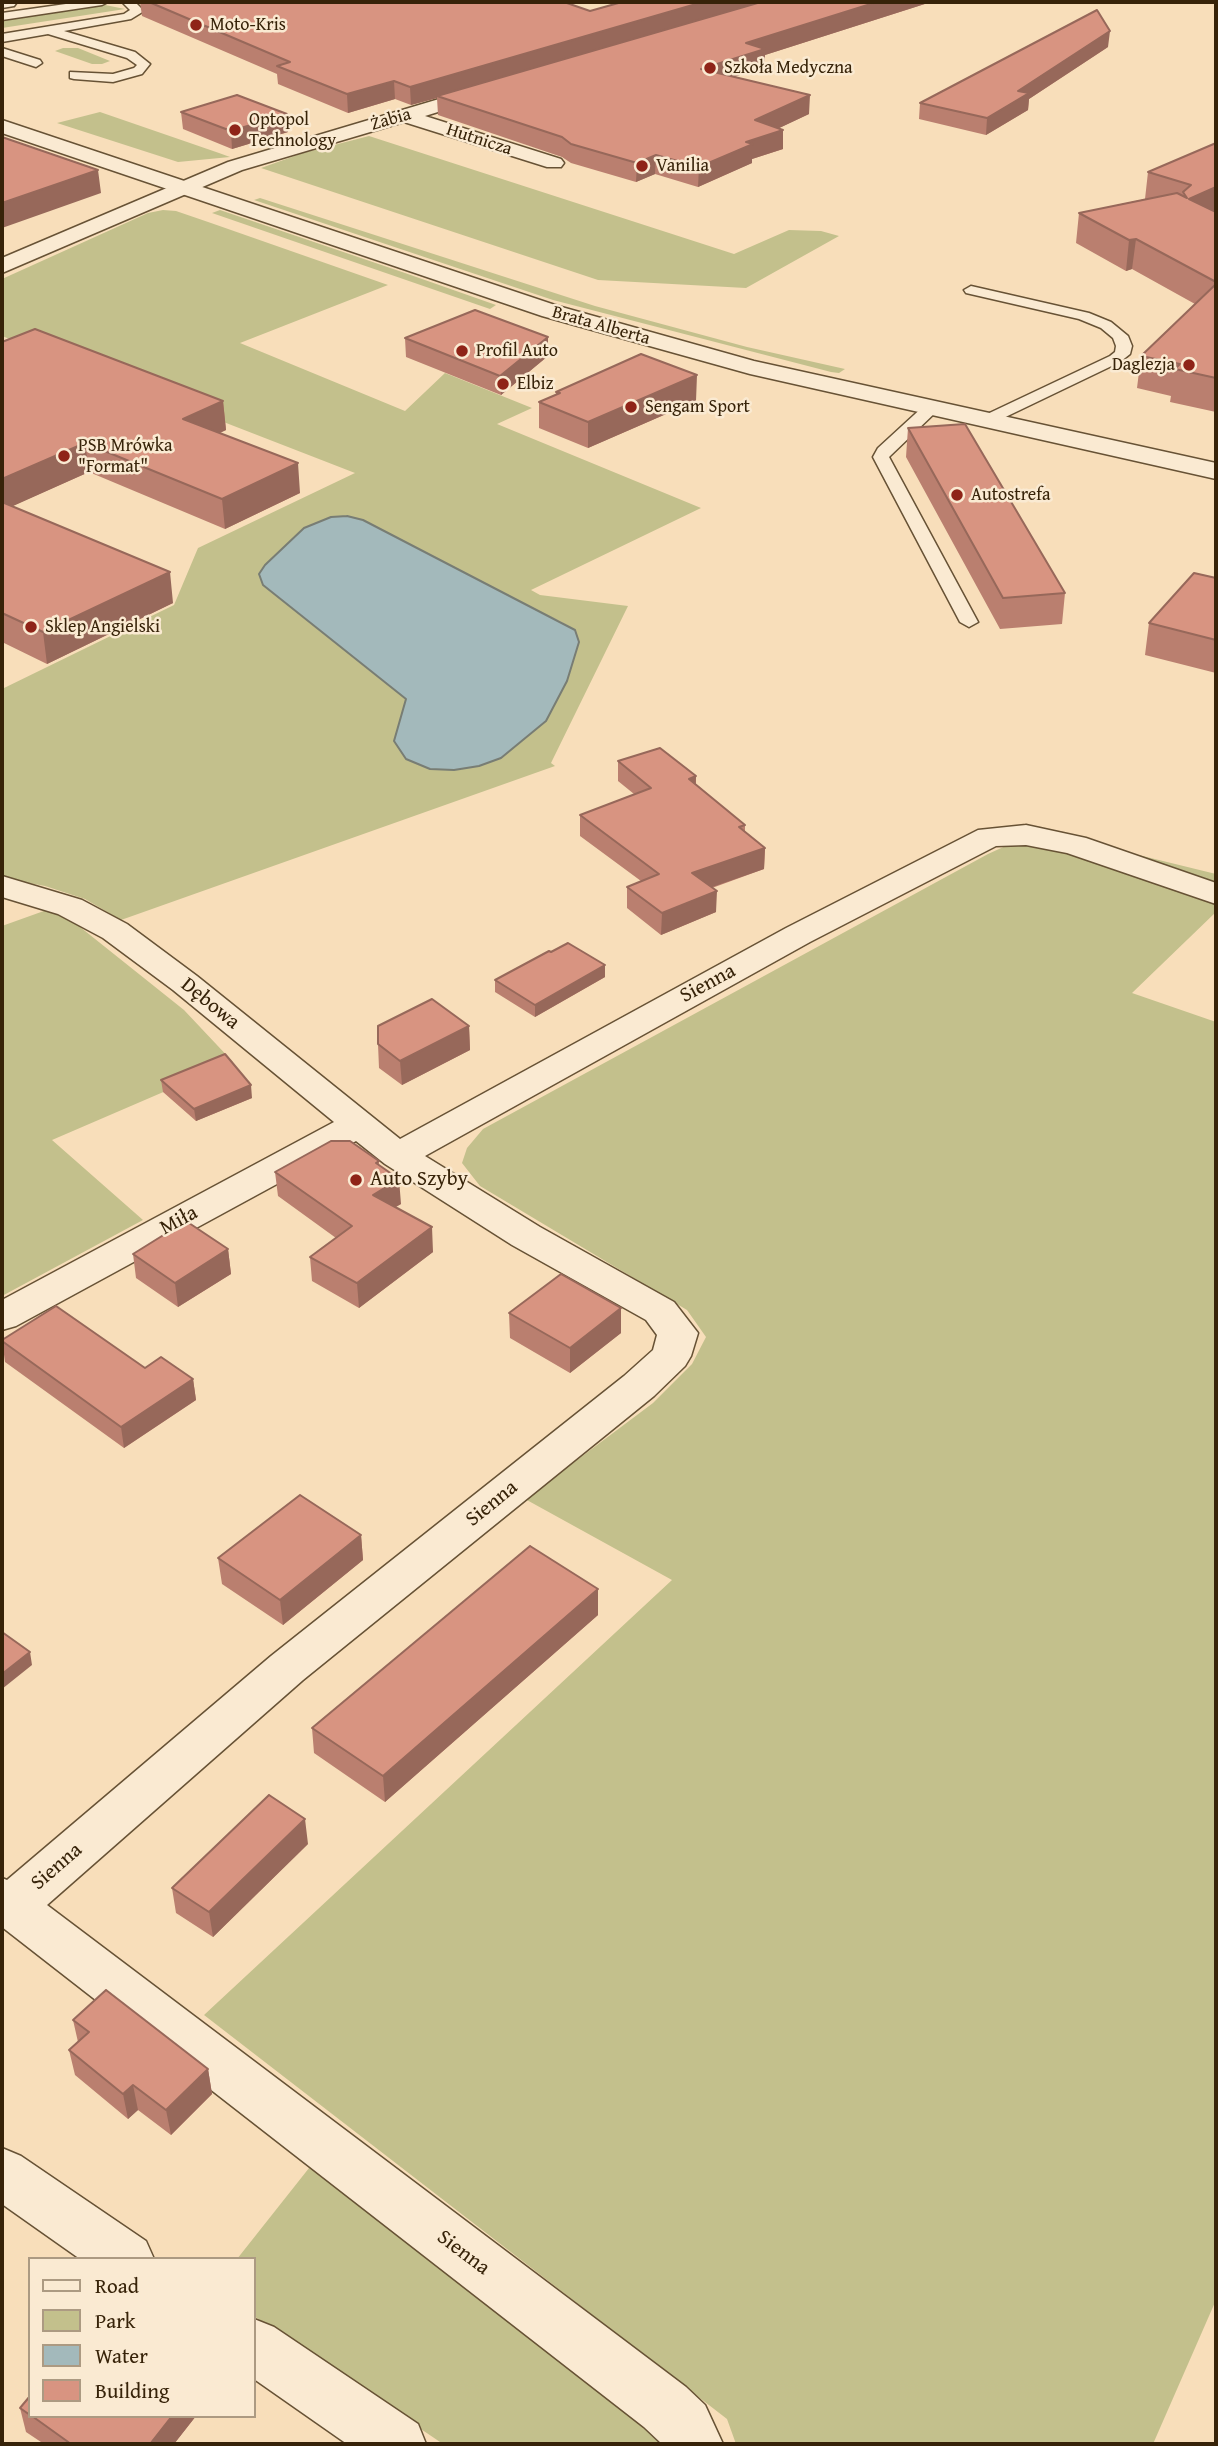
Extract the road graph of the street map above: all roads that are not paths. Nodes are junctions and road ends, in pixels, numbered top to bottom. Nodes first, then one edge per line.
1 (8, 2) edge
2 (102, 2) edge
3 (128, 2) edge
4 (2, 3) edge
5 (2, 17) edge
6 (48, 30) junction
7 (2, 38) edge
8 (2, 52) edge
9 (36, 63) dead end
10 (74, 75) dead end
11 (509, 85) edge
12 (405, 116) junction
13 (2, 126) edge
14 (554, 163) dead end
15 (180, 188) junction
16 (2, 267) edge
17 (971, 290) dead end
18 (932, 407) junction
19 (987, 419) junction
20 (1216, 471) edge
21 (969, 622) dead end
22 (2, 886) edge
23 (1216, 894) edge
24 (357, 1125) junction
25 (398, 1156) junction
26 (2, 1317) edge
27 (6, 1902) edge
28 (2, 2174) edge
29 (123, 2257) edge
30 (256, 2347) edge
31 (397, 2444) edge
32 (694, 2444) edge

1 - 4 street
2 - 5 lane
3 - 6 lane
6 - 7 lane
6 - 10 lane
8 - 9 lane
11 - 12 street, Żabia
12 - 14 street, Hutnicza
12 - 15 street, Żabia
13 - 15 street, Brata Alberta
15 - 16 street, Żabia
15 - 18 street, Brata Alberta
17 - 19 lane
18 - 19 street, Brata Alberta
18 - 21 lane
19 - 20 street, Brata Alberta
22 - 24 street, Dębowa
23 - 25 street, Sienna
24 - 25 street, Dębowa
24 - 26 street, Miła
25 - 27 street, Sienna
27 - 32 street, Sienna
28 - 29 street
30 - 31 street

